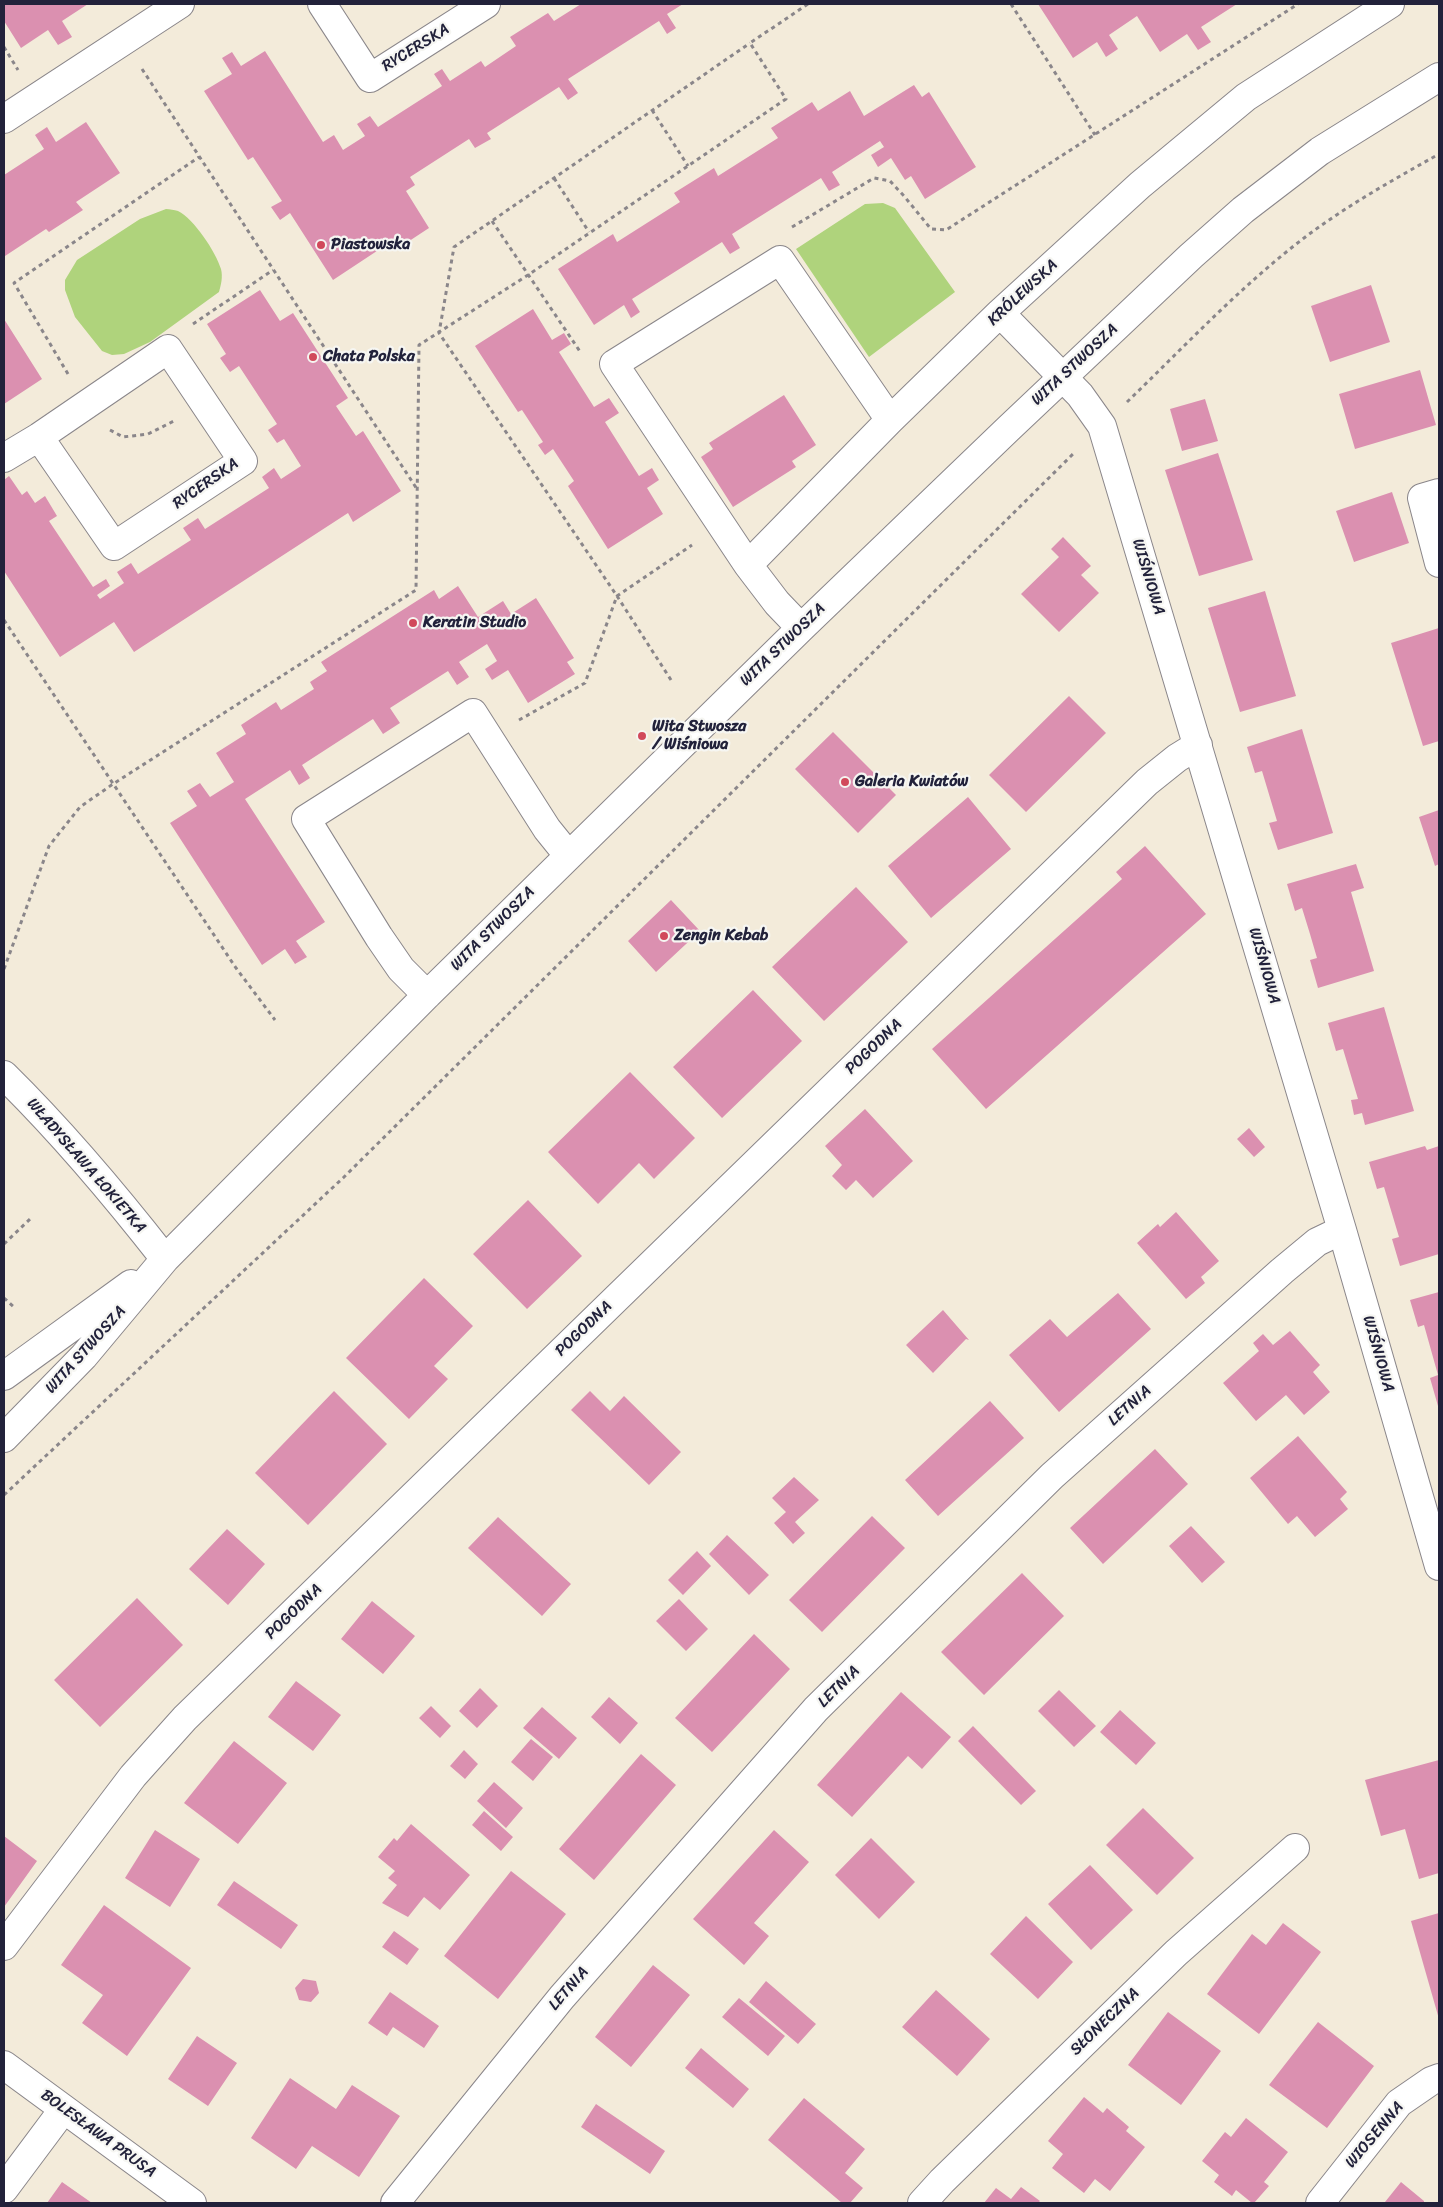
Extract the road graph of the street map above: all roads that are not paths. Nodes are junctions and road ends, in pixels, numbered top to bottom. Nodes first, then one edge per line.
1 (180, 4) edge
2 (322, 4) edge
3 (486, 4) edge
4 (1383, 5) edge
5 (1439, 77) edge
6 (4, 119) edge
7 (1000, 313) junction
8 (1063, 377) junction
9 (890, 420) junction
10 (39, 437) junction
11 (4, 458) edge
12 (1439, 494) edge
13 (1439, 563) edge
14 (748, 565) junction
15 (801, 628) junction
16 (1198, 745) junction
17 (568, 855) junction
18 (427, 994) junction
19 (4, 1075) edge
20 (1342, 1230) junction
21 (165, 1259) junction
22 (4, 1376) edge
23 (4, 1438) edge
24 (1439, 1566) edge
25 (1295, 1848) dead end
26 (4, 1946) edge
27 (4, 2065) edge
28 (1439, 2078) edge
29 (63, 2110) junction
30 (4, 2189) edge
31 (192, 2203) edge
32 (395, 2203) edge
33 (922, 2203) edge
34 (1320, 2203) edge

1 - 6 street
2 - 3 street, RYCERSKA
4 - 7 street, KRÓLEWSKA
5 - 8 street, WITA STWOSZA
7 - 8 street, WIŚNIOWA
7 - 9 street, KRÓLEWSKA
8 - 15 street, WITA STWOSZA
8 - 16 street, WIŚNIOWA
9 - 14 street, KRÓLEWSKA
9 - 14 street
10 - 10 street, RYCERSKA
10 - 11 street
12 - 13 street
14 - 15 street
15 - 17 street, WITA STWOSZA
16 - 20 street, WIŚNIOWA
16 - 26 street, POGODNA
17 - 18 street, WITA STWOSZA
17 - 18 street
18 - 21 street, WITA STWOSZA
19 - 21 street, WŁADYSŁAWA ŁOKIETKA
20 - 24 street, WIŚNIOWA
20 - 32 street, LETNIA
21 - 22 street, WITA STWOSZA
21 - 23 street, WITA STWOSZA
25 - 33 street, SŁONECZNA
27 - 29 street, BOLESŁAWA PRUSA
28 - 34 street, WIOSENNA
29 - 30 street
29 - 31 street, BOLESŁAWA PRUSA

